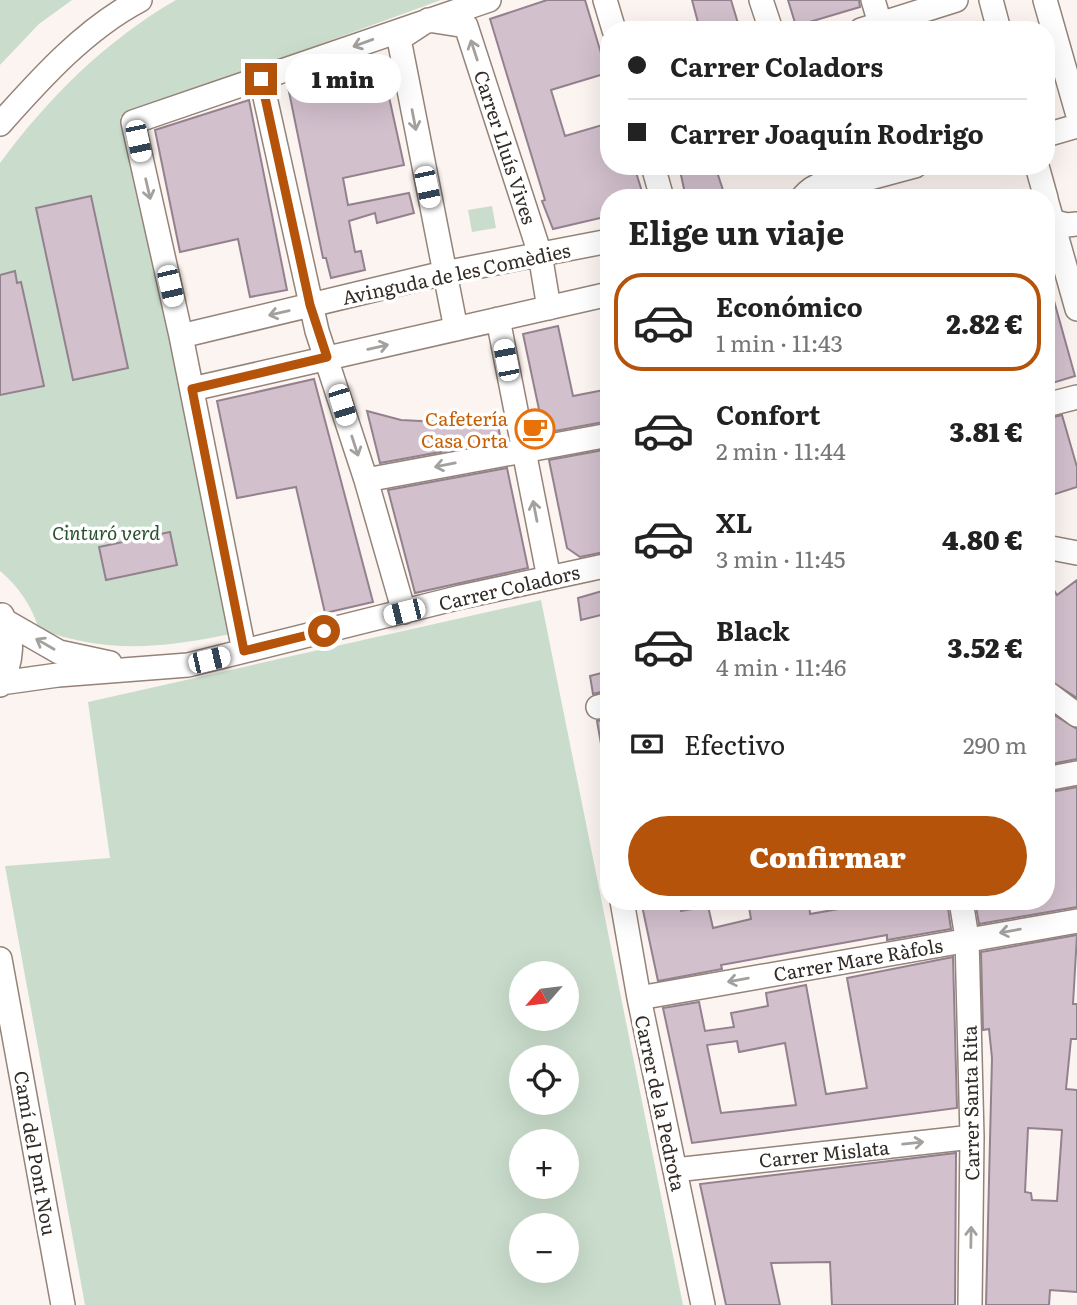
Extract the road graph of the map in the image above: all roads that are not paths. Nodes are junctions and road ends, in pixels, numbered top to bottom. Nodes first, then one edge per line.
1 (140, 0) edge
2 (488, 0) edge
3 (605, 0) edge
4 (761, 0) edge
5 (873, 0) edge
6 (956, 0) edge
7 (1045, 0) edge
8 (994, 1) edge
9 (424, 10) edge
10 (611, 21) edge
11 (768, 21) edge
12 (874, 21) edge
13 (894, 21) edge
14 (997, 21) edge
15 (1051, 21) edge
16 (1055, 35) edge
17 (261, 79) junction
18 (1077, 113) edge
19 (0, 124) edge
20 (1077, 126) edge
21 (1055, 132) edge
22 (892, 175) edge
23 (809, 183) edge
24 (848, 189) edge
25 (857, 189) edge
26 (1055, 213) edge
27 (1077, 224) edge
28 (1055, 238) edge
29 (600, 243) edge
30 (540, 254) junction
31 (444, 273) junction
32 (600, 296) edge
33 (310, 305) junction
34 (548, 308) junction
35 (1077, 309) edge
36 (498, 319) junction
37 (456, 329) junction
38 (181, 336) junction
39 (327, 357) junction
40 (192, 389) junction
41 (1077, 397) edge
42 (1055, 403) edge
43 (600, 437) edge
44 (523, 450) junction
45 (366, 480) junction
46 (1055, 549) edge
47 (1077, 554) edge
48 (600, 567) edge
49 (549, 578) junction
50 (404, 612) junction
51 (3, 616) edge
52 (244, 651) junction
53 (134, 668) junction
54 (1, 684) edge
55 (1055, 699) edge
56 (1077, 715) edge
57 (1077, 773) edge
58 (1055, 777) edge
59 (624, 910) edge
60 (962, 910) edge
61 (1077, 921) edge
62 (967, 938) junction
63 (0, 959) edge
64 (639, 998) junction
65 (972, 1137) junction
66 (675, 1170) junction
67 (63, 1305) edge
68 (703, 1305) edge
69 (970, 1305) edge

1 - 19 street
2 - 9 street
3 - 10 street
4 - 11 street
5 - 12 street
6 - 13 street
7 - 15 street
8 - 14 street
9 -> 17 street
30 -> 9 street, Carrer Lluís Vives
9 -> 31 street
16 - 18 street
17 - 33 street
17 -> 38 street
20 - 21 street
22 - 25 street
23 - 24 street
26 - 27 street
28 - 35 street
29 - 30 street, Avinguda de les Comèdies
30 - 31 street, Avinguda de les Comèdies
30 - 34 street, Carrer Lluís Vives
31 - 33 street, Avinguda de les Comèdies
31 - 37 street
32 - 34 street
33 -> 38 street, Avinguda de les Comèdies
33 - 39 street
34 - 36 street
36 - 37 street
36 - 44 street
39 -> 37 street
38 - 40 street
39 - 40 street
39 -> 45 street
40 - 52 street
41 - 42 street
43 - 44 street
44 -> 45 street
49 -> 44 street
45 - 50 street
46 - 47 street
48 - 49 street, Carrer Coladors
49 - 50 street, Carrer Coladors
50 - 52 street, Carrer Coladors
53 -> 51 street
51 - 54 street
52 - 53 street, Carrer Coladors
53 - 54 street
55 - 56 street
57 - 58 street
59 - 64 street, Carrer de la Pedrota
60 - 62 street, Carrer Santa Rita
61 -> 62 street, Carrer Mare Ràfols
62 -> 64 street, Carrer Mare Ràfols
62 - 65 street, Carrer Santa Rita
63 - 67 street, Camí del Pont Nou
64 - 66 street, Carrer de la Pedrota
66 -> 65 street, Carrer Mislata
69 -> 65 street, Carrer Santa Rita
66 - 68 street, Carrer de la Pedrota

